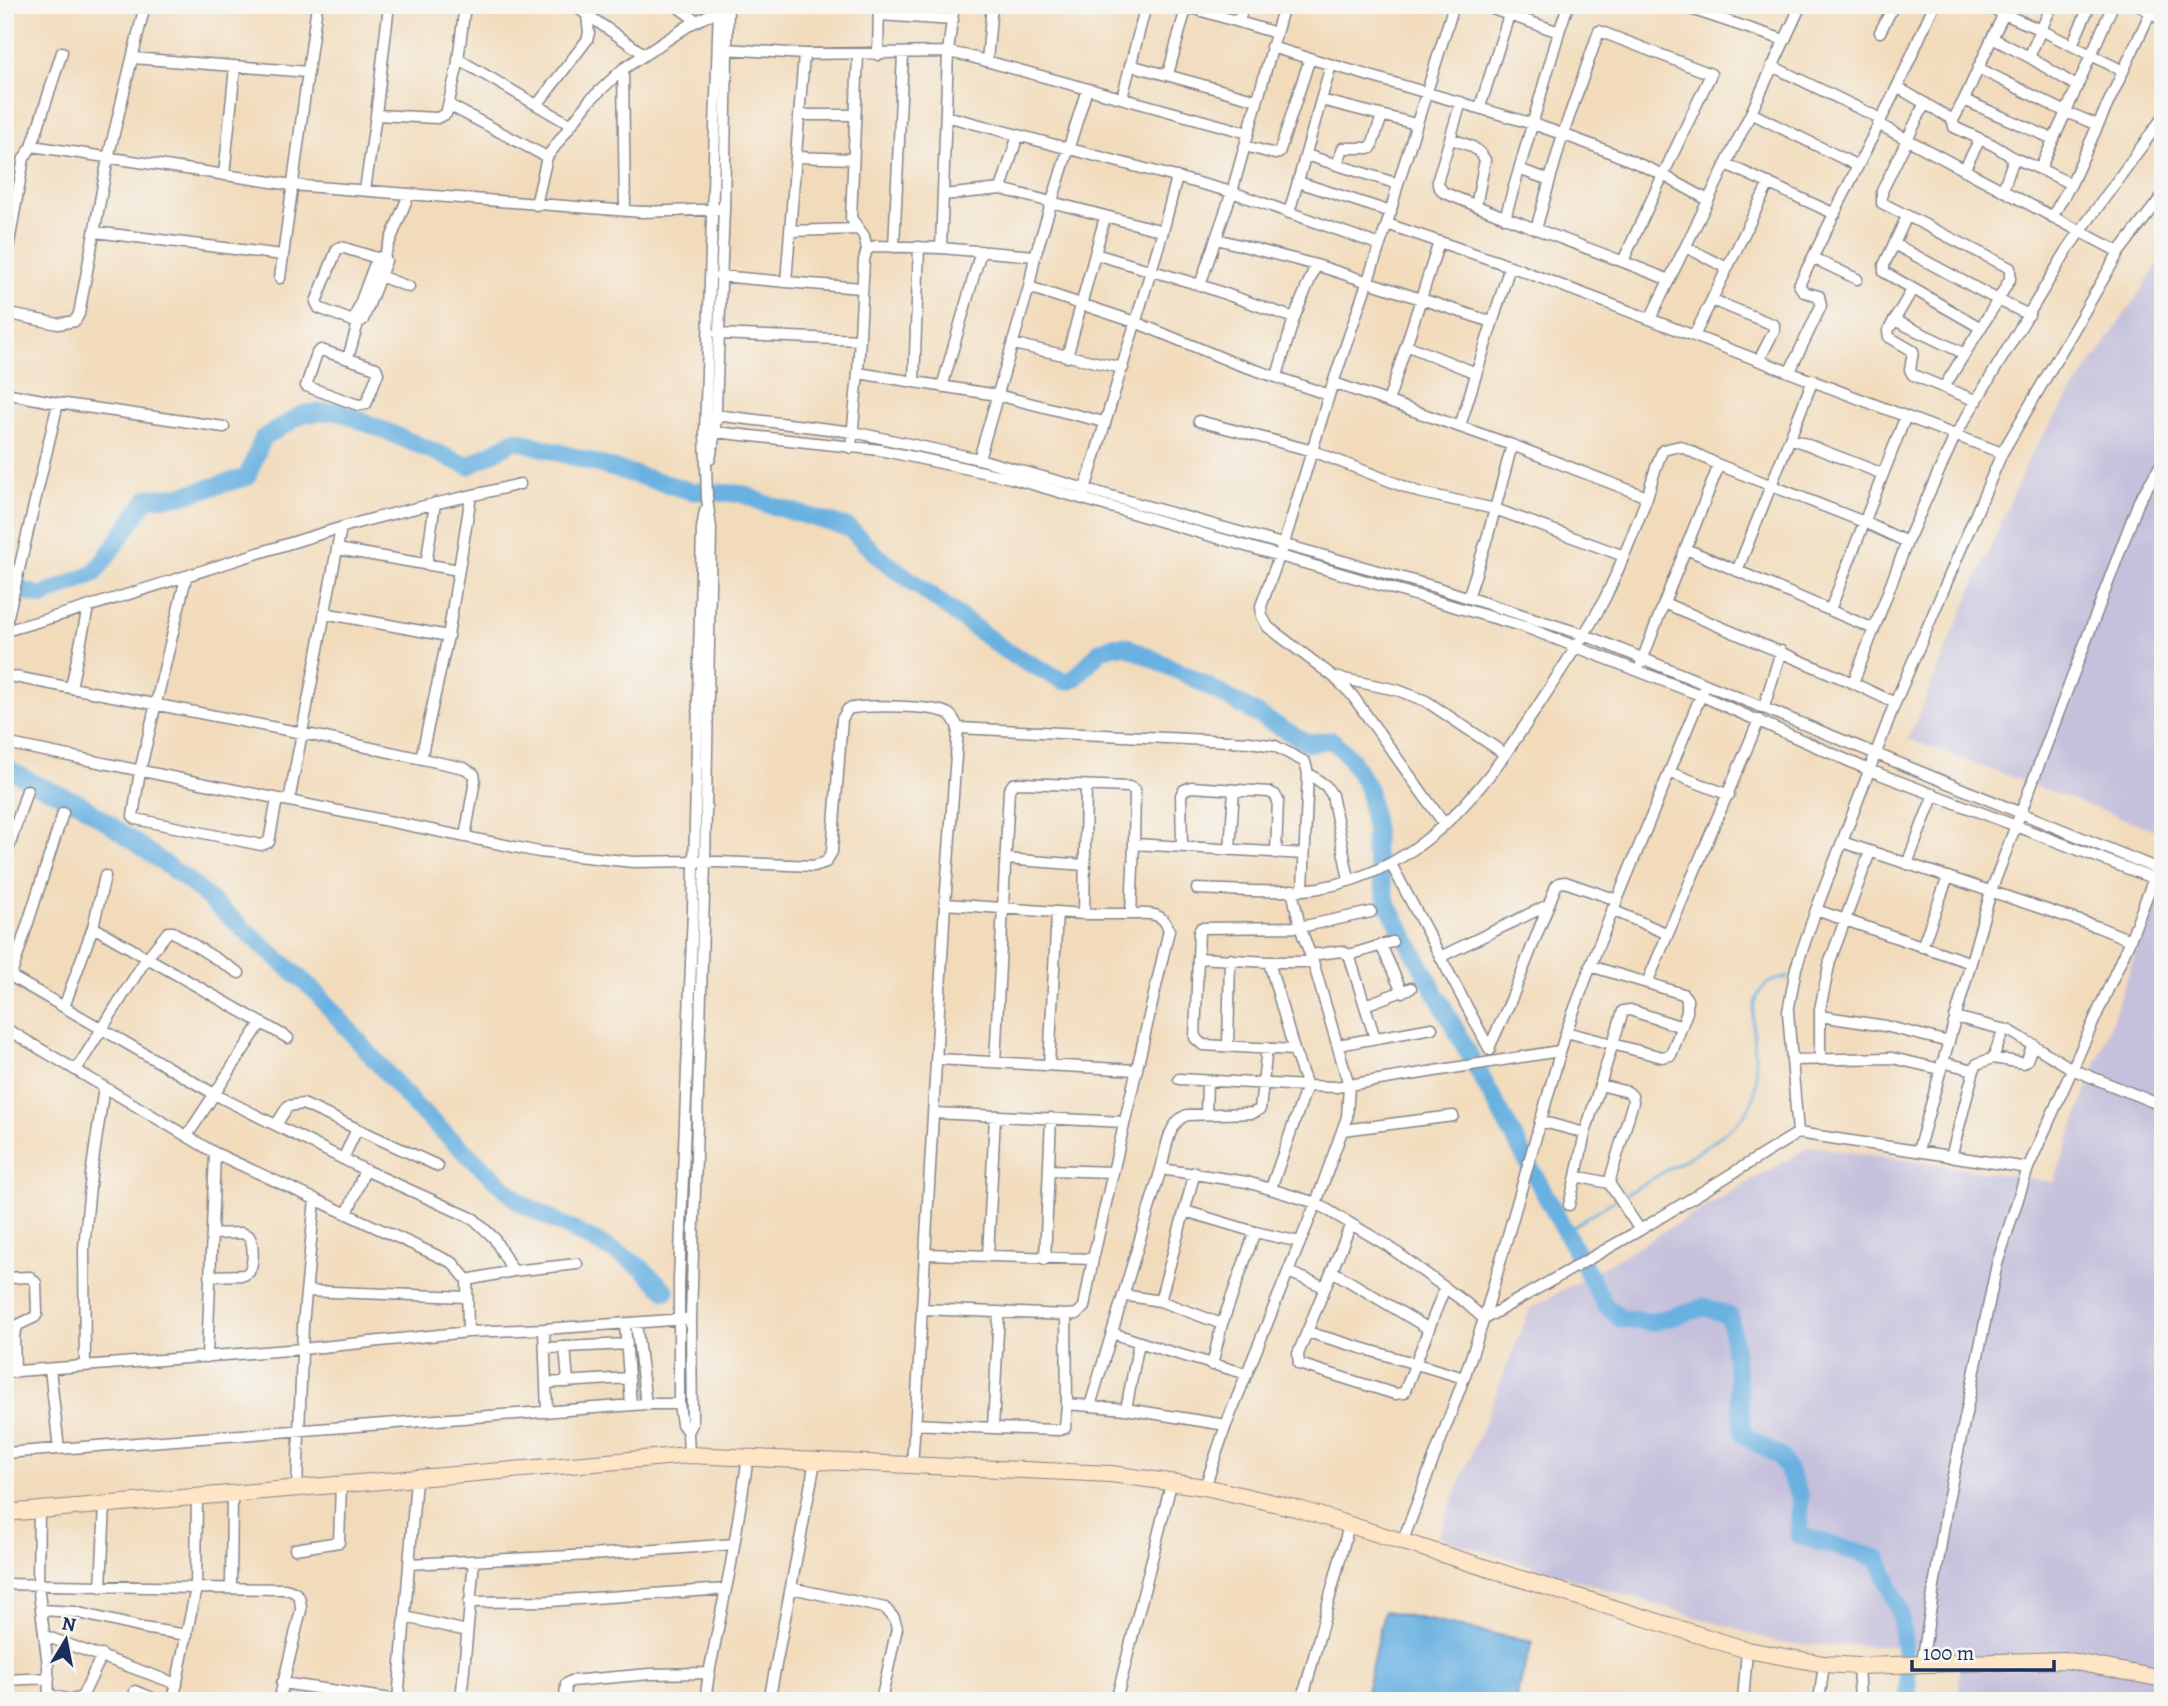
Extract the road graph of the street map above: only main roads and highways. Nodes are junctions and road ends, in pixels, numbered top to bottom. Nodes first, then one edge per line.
1 (5, 1513) edge
2 (2163, 1679) edge

1 - 2 main road

